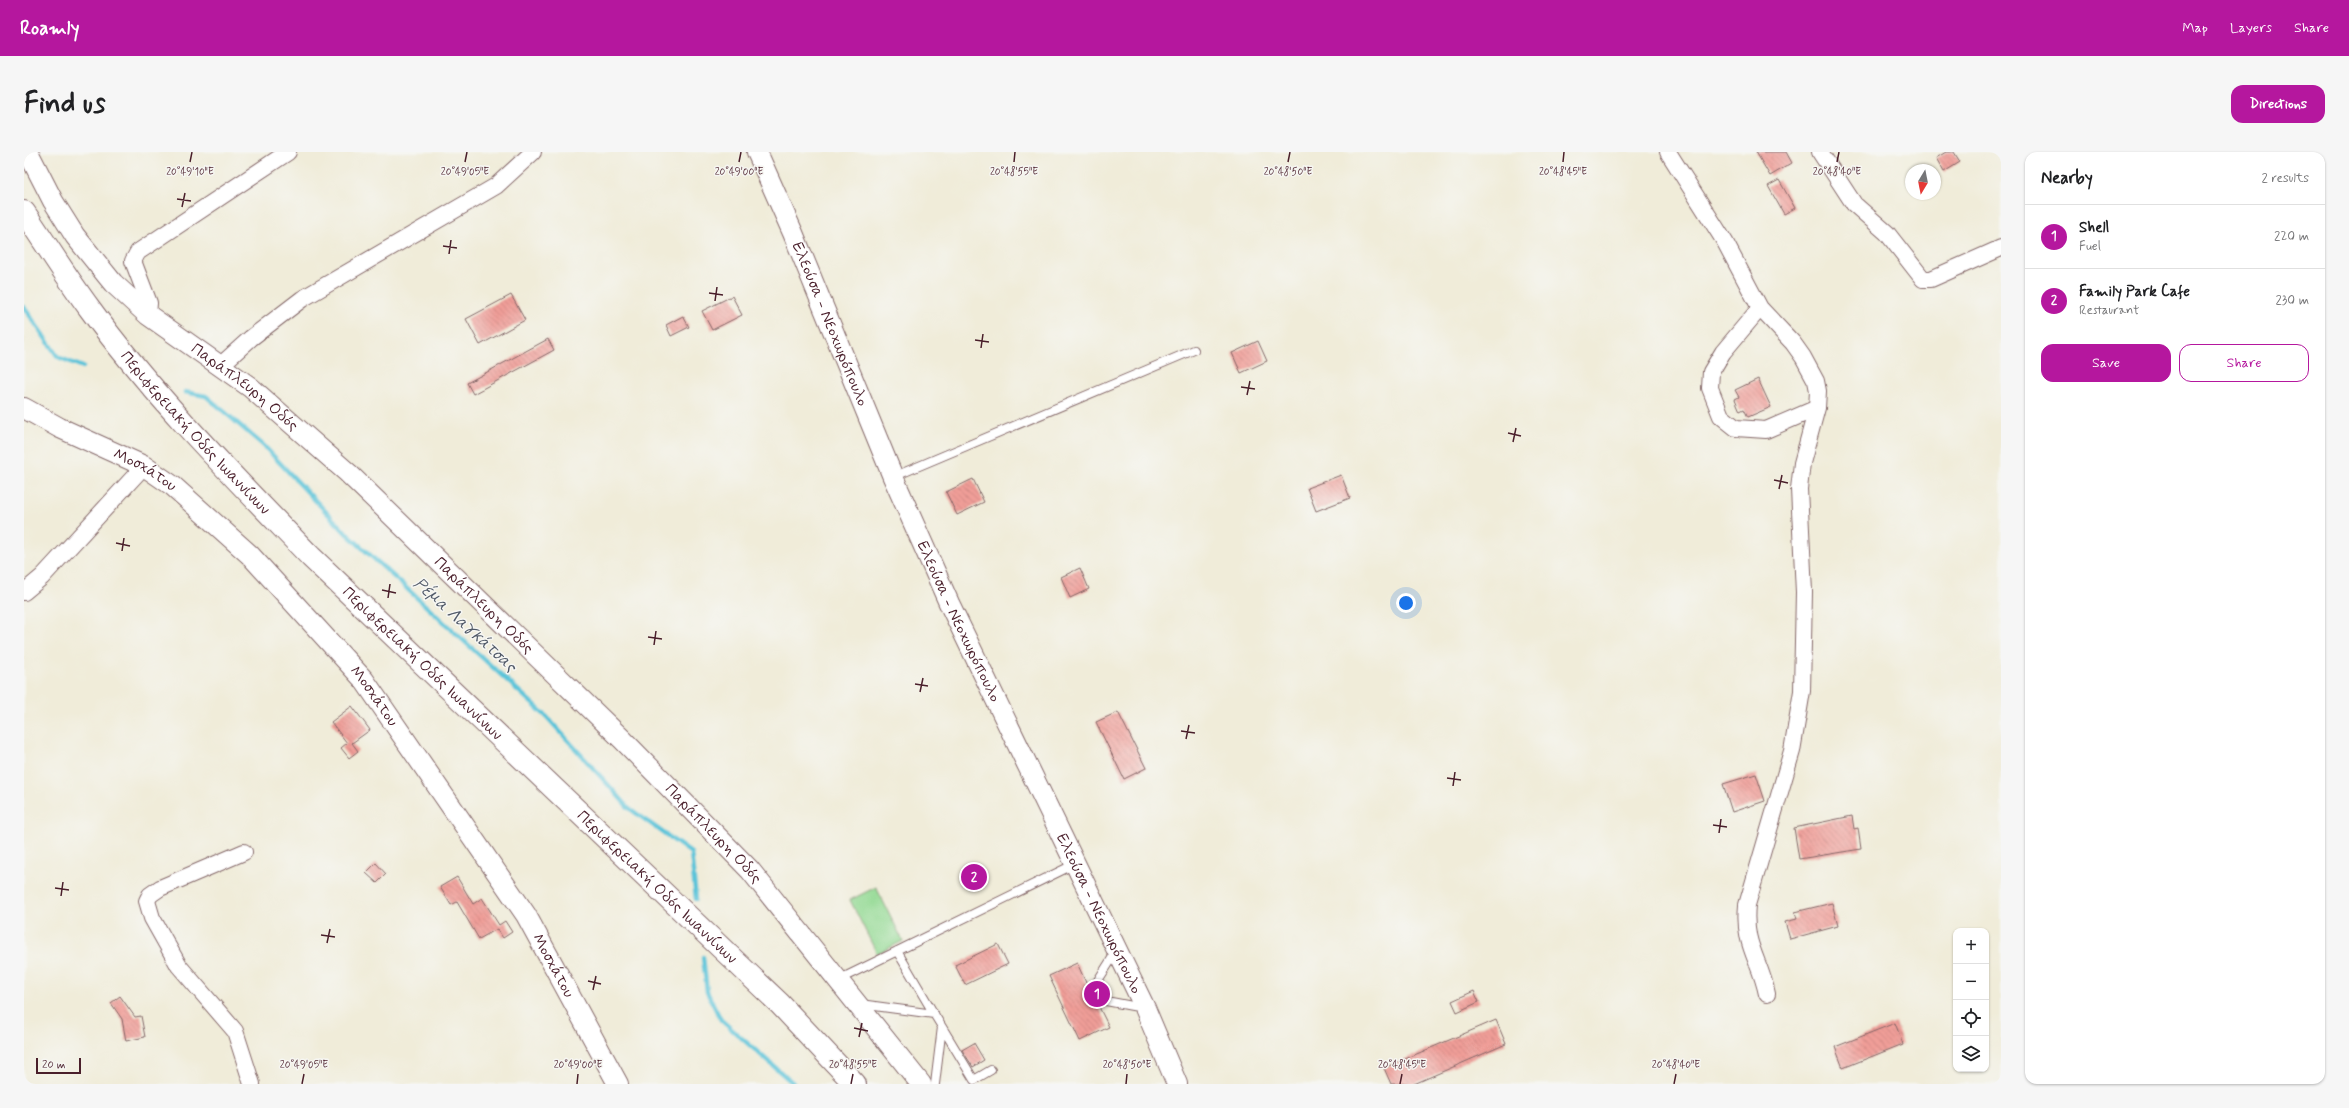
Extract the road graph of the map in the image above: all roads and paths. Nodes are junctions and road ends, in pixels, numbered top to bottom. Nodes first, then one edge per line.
1 (28, 152) edge
2 (288, 152) edge
3 (533, 152) edge
4 (757, 152) edge
5 (1668, 152) edge
6 (1820, 152) edge
7 (24, 212) edge
8 (2001, 248) edge
9 (1760, 308) junction
10 (148, 315) junction
11 (1194, 350) dead end
12 (221, 365) junction
13 (24, 408) edge
14 (1817, 408) junction
15 (144, 466) junction
16 (893, 477) junction
17 (24, 592) edge
18 (244, 852) dead end
19 (1075, 864) junction
20 (897, 951) junction
21 (1117, 951) junction
22 (837, 980) junction
23 (1767, 994) dead end
24 (855, 1003) junction
25 (1145, 1008) junction
26 (934, 1014) junction
27 (942, 1027) junction
28 (991, 1070) dead end
29 (252, 1084) edge
30 (618, 1084) edge
31 (855, 1084) edge
32 (921, 1084) edge
33 (935, 1084) edge
34 (1177, 1084) edge

1 - 10 street, Παράπλευρη Οδός
2 - 10 street
3 - 12 street
4 - 16 street, Ελεούσα - Νεοχωρόπουλο
5 - 9 street
6 - 8 street
7 - 31 highway, Περιφερειακή Οδός Ιωαννίνων
9 - 14 street
9 - 14 street
10 - 12 street, Παράπλευρη Οδός
11 - 16 lane
12 - 22 street, Παράπλευρη Οδός
13 - 15 street, Μοσχάτου
14 - 23 street
15 - 17 street
15 - 30 street, Μοσχάτου
16 - 19 street, Ελεούσα - Νεοχωρόπουλο
18 - 29 street
19 - 20 lane
19 - 21 street, Ελεούσα - Νεοχωρόπουλο
20 - 22 lane
20 - 26 lane
21 - 25 street, Ελεούσα - Νεοχωρόπουλο
21 - 25 lane
22 - 24 street, Παράπλευρη Οδός
24 - 26 lane
24 - 32 street, Παράπλευρη Οδός
25 - 34 street, Ελεούσα - Νεοχωρόπουλο
26 - 27 lane
27 - 28 lane
27 - 33 lane

